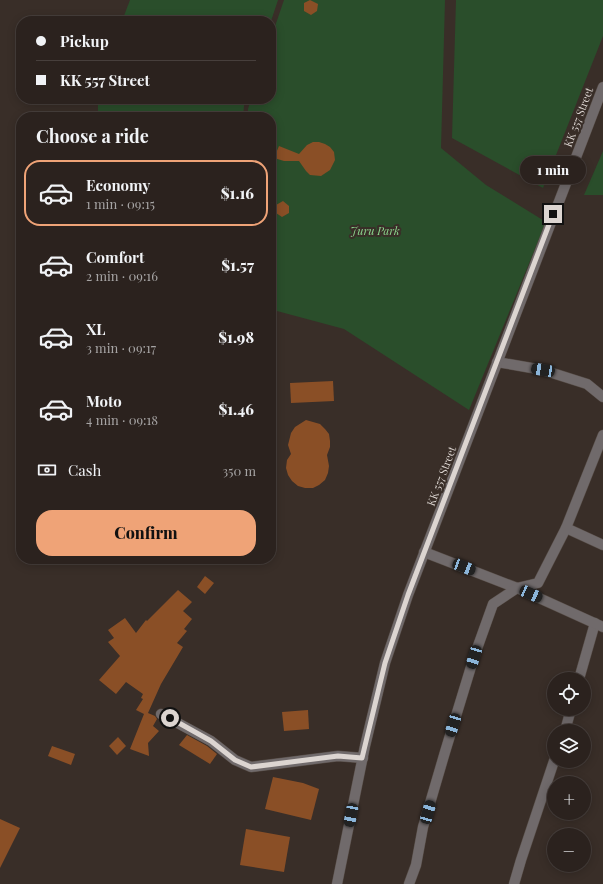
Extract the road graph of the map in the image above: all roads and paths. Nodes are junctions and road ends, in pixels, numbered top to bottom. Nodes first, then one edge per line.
1 (603, 87) edge
2 (497, 362) junction
3 (603, 397) edge
4 (603, 434) edge
5 (566, 528) junction
6 (603, 545) edge
7 (424, 552) junction
8 (517, 588) junction
9 (599, 625) edge
10 (582, 672) edge
11 (161, 714) dead end
12 (362, 758) junction
13 (552, 768) edge
14 (337, 884) edge
15 (409, 884) edge
16 (514, 884) edge

1 - 2 street, KK 557 Street
2 - 3 street
2 - 7 street, KK 557 Street
4 - 5 street
5 - 6 street
5 - 8 street
7 - 8 street
7 - 12 street, KK 557 Street
8 - 9 street
8 - 15 street
9 - 10 street
11 - 12 street
12 - 14 street, KK 557 Street
13 - 16 street

